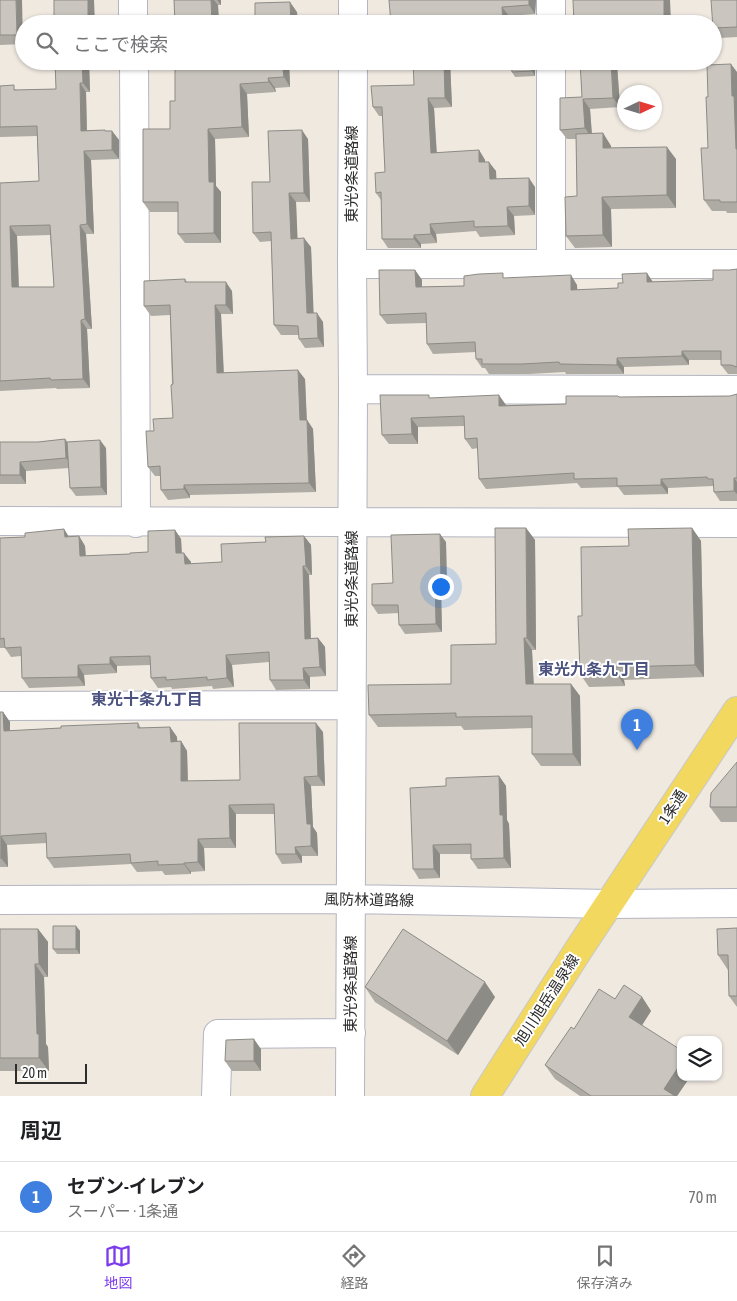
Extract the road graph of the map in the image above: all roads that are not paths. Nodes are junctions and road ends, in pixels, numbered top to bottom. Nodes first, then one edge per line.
1 (133, 0) edge
2 (353, 0) edge
3 (552, 0) edge
4 (134, 15) edge
5 (353, 15) edge
6 (551, 15) edge
7 (134, 70) edge
8 (353, 70) edge
9 (551, 70) edge
10 (551, 263) junction
11 (352, 264) junction
12 (737, 264) edge
13 (353, 389) junction
14 (737, 390) edge
15 (0, 521) edge
16 (352, 521) junction
17 (136, 522) junction
18 (737, 523) edge
19 (351, 705) junction
20 (0, 706) edge
21 (737, 710) edge
22 (351, 899) junction
23 (0, 900) edge
24 (609, 904) junction
25 (737, 904) edge
26 (350, 1032) junction
27 (216, 1096) edge
28 (350, 1096) edge
29 (485, 1096) edge

1 - 4 street
2 - 5 street
3 - 6 street
7 - 17 street
8 - 11 street, 東光9条道路線
9 - 10 street
10 - 11 street
10 - 12 street
11 - 13 street, 東光9条道路線
13 - 14 street
13 - 16 street, 東光9条道路線
15 - 17 street
16 - 17 street
16 - 18 street
16 - 19 street, 東光9条道路線
19 - 20 street
19 - 22 street, 東光9条道路線
21 - 24 main road, 1条通
22 - 23 street, 風防林道路線
22 - 24 street, 風防林道路線
22 - 26 street, 東光9条道路線
24 - 25 street, 風防林道路線
24 - 29 main road, 旭川旭岳温泉線
26 - 27 street
26 - 28 street, 東光9条道路線

